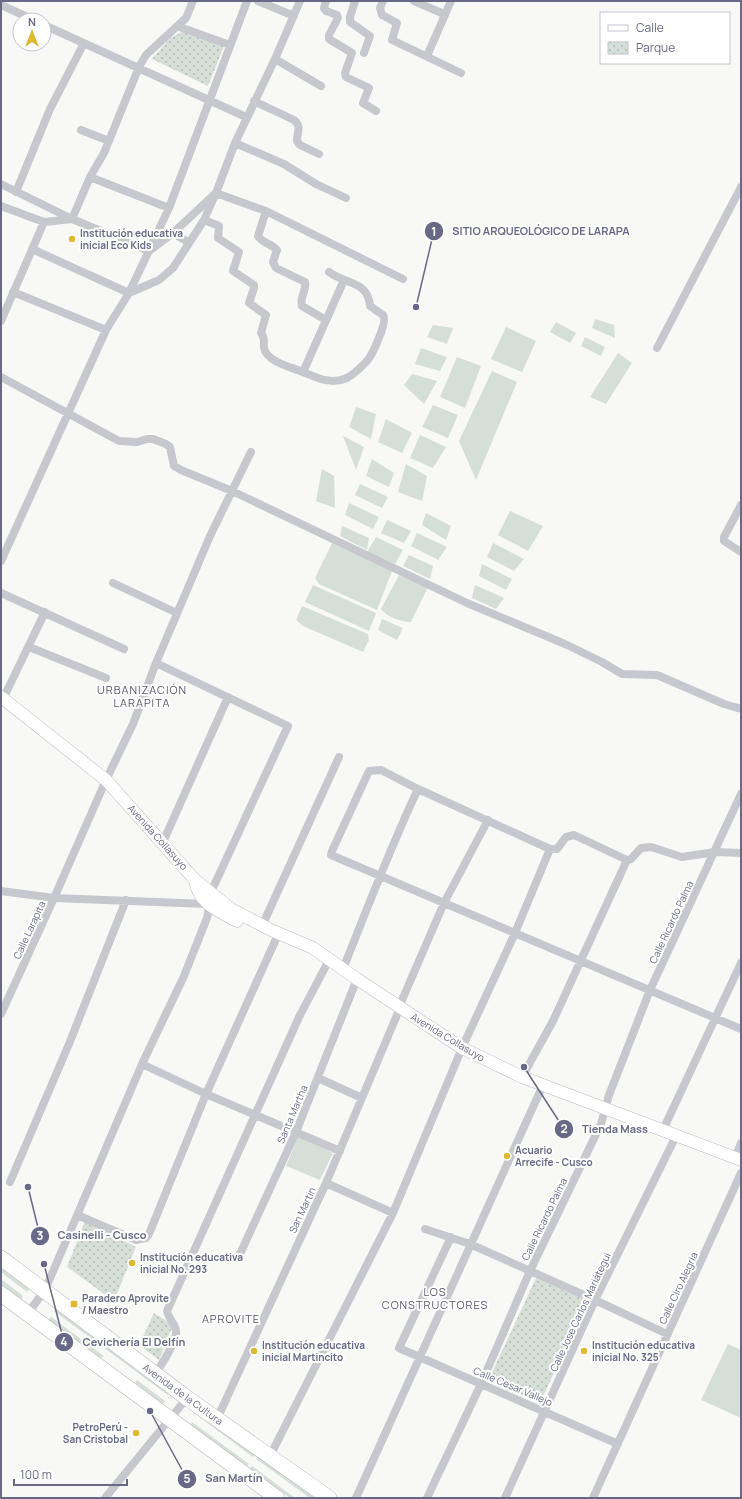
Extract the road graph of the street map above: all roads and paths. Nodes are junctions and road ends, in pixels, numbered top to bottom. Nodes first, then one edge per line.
1 (193, 1) edge
2 (247, 1) edge
3 (258, 1) edge
4 (300, 1) edge
5 (326, 1) edge
6 (356, 1) edge
7 (383, 1) edge
8 (414, 1) edge
9 (450, 1) edge
10 (1, 5) edge
11 (16, 12) edge
12 (444, 14) junction
13 (294, 16) junction
14 (177, 26) junction
15 (52, 29) edge
16 (84, 43) junction
17 (230, 46) junction
18 (364, 53) dead end
19 (427, 56) junction
20 (275, 59) junction
21 (139, 67) junction
22 (461, 73) dead end
23 (321, 86) dead end
24 (209, 99) junction
25 (254, 101) junction
26 (376, 111) dead end
27 (246, 117) junction
28 (81, 130) dead end
29 (109, 141) junction
30 (235, 142) junction
31 (319, 154) dead end
32 (90, 177) junction
33 (1, 184) edge
34 (741, 187) edge
35 (16, 192) junction
36 (216, 193) junction
37 (346, 198) dead end
38 (1, 206) edge
39 (169, 208) junction
40 (266, 211) junction
41 (72, 218) junction
42 (204, 220) junction
43 (44, 222) junction
44 (173, 233) junction
45 (188, 242) junction
46 (32, 249) junction
47 (149, 251) junction
48 (329, 272) dead end
49 (403, 279) dead end
50 (344, 280) junction
51 (13, 292) junction
52 (128, 293) junction
53 (326, 320) junction
54 (1, 321) edge
55 (106, 330) junction
56 (657, 348) dead end
57 (303, 372) junction
58 (1, 377) edge
59 (68, 414) junction
60 (250, 452) dead end
61 (232, 491) junction
62 (741, 505) edge
63 (1, 540) edge
64 (9, 543) junction
65 (741, 552) edge
66 (1, 562) edge
67 (113, 583) dead end
68 (1, 592) edge
69 (45, 612) junction
70 (177, 613) junction
71 (29, 647) junction
72 (124, 649) dead end
73 (156, 663) junction
74 (106, 678) dead end
75 (228, 697) junction
76 (2, 700) edge
77 (741, 708) edge
78 (339, 757) dead end
79 (106, 780) junction
80 (418, 789) junction
81 (741, 794) edge
82 (488, 820) junction
83 (163, 842) junction
84 (550, 849) junction
85 (716, 852) junction
86 (741, 853) edge
87 (627, 860) junction
88 (380, 877) junction
89 (195, 880) junction
90 (1, 891) edge
91 (216, 896) junction
92 (54, 898) junction
93 (126, 900) junction
94 (207, 904) junction
95 (444, 904) junction
96 (269, 933) junction
97 (515, 933) junction
98 (325, 957) junction
99 (581, 962) junction
100 (741, 963) edge
101 (343, 969) junction
102 (357, 980) junction
103 (650, 990) junction
104 (400, 1008) junction
105 (1, 1014) edge
106 (715, 1018) junction
107 (741, 1029) edge
108 (462, 1048) junction
109 (142, 1064) junction
110 (522, 1076) junction
111 (318, 1078) junction
112 (543, 1085) junction
113 (206, 1094) junction
114 (362, 1098) junction
115 (605, 1110) junction
116 (256, 1115) junction
117 (663, 1130) junction
118 (296, 1132) junction
119 (676, 1136) junction
120 (741, 1143) edge
121 (340, 1151) junction
122 (738, 1159) edge
123 (741, 1173) edge
124 (10, 1182) dead end
125 (326, 1183) junction
126 (393, 1213) junction
127 (77, 1215) junction
128 (425, 1228) dead end
129 (451, 1237) junction
130 (470, 1244) junction
131 (240, 1254) dead end
132 (1, 1258) edge
133 (530, 1271) junction
134 (45, 1290) junction
135 (1, 1294) edge
136 (595, 1300) junction
137 (28, 1313) junction
138 (667, 1334) junction
139 (420, 1357) junction
140 (156, 1374) junction
141 (481, 1384) junction
142 (187, 1398) junction
143 (545, 1411) junction
144 (217, 1419) junction
145 (170, 1420) junction
146 (618, 1444) junction
147 (270, 1456) junction
148 (105, 1498) edge
149 (277, 1498) edge
150 (329, 1498) edge
151 (356, 1498) edge
152 (427, 1498) edge
153 (505, 1498) edge
154 (592, 1498) edge

1 - 14 street
2 - 17 street
3 - 13 street
4 - 13 street
5 - 26 street
6 - 18 street
7 - 19 street
8 - 12 street
9 - 12 street
10 - 11 street
12 - 19 street
13 - 20 street
14 - 17 street
14 - 21 street
15 - 16 street
16 - 21 street
16 - 35 street
17 - 24 street
19 - 22 street
20 - 23 street
20 - 25 street
21 - 24 street
21 - 29 street
24 - 27 street
24 - 39 street
25 - 27 street
25 - 31 street
27 - 30 street
28 - 29 street
29 - 32 street
30 - 36 street
30 - 37 street
32 - 39 street
32 - 41 street
33 - 35 street
34 - 56 street
35 - 41 street
36 - 40 street
36 - 42 street
36 - 44 street
38 - 43 street
39 - 47 street
40 - 49 street
40 - 53 street
41 - 43 street
41 - 47 street
42 - 45 street
42 - 57 street
43 - 46 street
44 - 45 street
44 - 47 street
45 - 52 street
46 - 51 street
46 - 52 street
47 - 52 street
48 - 50 street
50 - 53 street
50 - 57 street
51 - 54 street
51 - 55 street
52 - 55 street
53 - 57 street
55 - 59 street
58 - 59 street
59 - 61 street
59 - 64 street
60 - 61 street, Calle Larapita
61 - 70 street, Calle Larapita
61 - 77 street
62 - 65 street
63 - 64 street
64 - 66 street
67 - 70 street
68 - 69 street
69 - 71 street
69 - 72 street
70 - 73 street, Calle Larapita
71 - 74 street
71 - 76 street
73 - 75 street
73 - 79 street, Calle Larapita
75 - 83 street
75 - 91 street
76 - 79 street, Avenida Collasuyo
78 - 96 street
79 - 83 street, Avenida Collasuyo
79 - 92 street, Calle Larapita
80 - 82 street
80 - 88 street
80 - 88 street
81 - 85 street, Calle Ricardo Palma
82 - 84 street
82 - 95 street, San Martin
83 - 89 street, Avenida Collasuyo
84 - 87 street
84 - 97 street
85 - 86 street
85 - 87 street
85 - 103 street, Calle Ricardo Palma
87 - 99 street
88 - 95 street
88 - 101 street
89 - 91 street, Avenida Collasuyo
89 - 94 street, Avenida Collasuyo
90 - 92 street
91 - 94 street
91 - 96 street, Avenida Collasuyo
92 - 93 street
92 - 105 street, Calle Larapita
93 - 94 street
93 - 124 street
94 - 96 street, Avenida Collasuyo
94 - 109 street
95 - 97 street
95 - 104 street, San Martin
96 - 98 street, Avenida Collasuyo
96 - 113 street
97 - 99 street
97 - 108 street
98 - 101 street, Avenida Collasuyo
98 - 116 street
99 - 103 street
99 - 110 street
100 - 106 street
101 - 102 street, Avenida Collasuyo
102 - 104 street, Avenida Collasuyo
102 - 111 street, Santa Martha
103 - 106 street
103 - 115 street, Calle Ricardo Palma
104 - 108 street, Avenida Collasuyo
104 - 114 street, San Martin
106 - 107 street
106 - 117 street
108 - 110 street, Avenida Collasuyo
108 - 126 street
109 - 113 street
109 - 127 street
110 - 112 street, Avenida Collasuyo
111 - 114 street
111 - 118 street, Santa Martha
112 - 115 street, Avenida Collasuyo
112 - 130 street
113 - 116 street
113 - 127 street
114 - 121 street, San Martin
115 - 117 street, Avenida Collasuyo
115 - 133 street, Calle Ricardo Palma
116 - 118 street
116 - 140 street
117 - 119 street, Avenida Collasuyo
118 - 121 street
118 - 131 street, Santa Martha
119 - 122 street, Avenida Collasuyo
119 - 136 street, Calle Jose Carlos Mariátegui
120 - 122 street
121 - 125 street, San Martin
123 - 138 street, Calle Ciro Alegria
125 - 126 street
125 - 144 street, San Martin
126 - 147 street
127 - 134 street
128 - 129 street
129 - 130 street
129 - 139 street, Calle Cesar Vallejo
130 - 133 street
130 - 139 street
132 - 134 highway, Avenida de la Cultura
133 - 136 street
133 - 141 street, Calle Ricardo Palma
134 - 137 street
134 - 140 highway, Avenida de la Cultura
135 - 137 highway
136 - 138 street
136 - 143 street, Calle Jose Carlos Mariátegui
137 - 145 highway
138 - 146 street, Calle Ciro Alegria
139 - 141 street, Calle Cesar Vallejo
139 - 151 street
140 - 142 highway, Avenida de la Cultura
141 - 143 street, Calle Cesar Vallejo
141 - 152 street, Calle Ricardo Palma
142 - 144 highway, Avenida de la Cultura
142 - 145 street
143 - 146 street, Calle Cesar Vallejo
143 - 153 street, Calle Jose Carlos Mariátegui
144 - 147 highway, Avenida de la Cultura
145 - 148 street
145 - 149 highway
146 - 154 street, Calle Ciro Alegria
147 - 150 highway, Avenida de la Cultura

